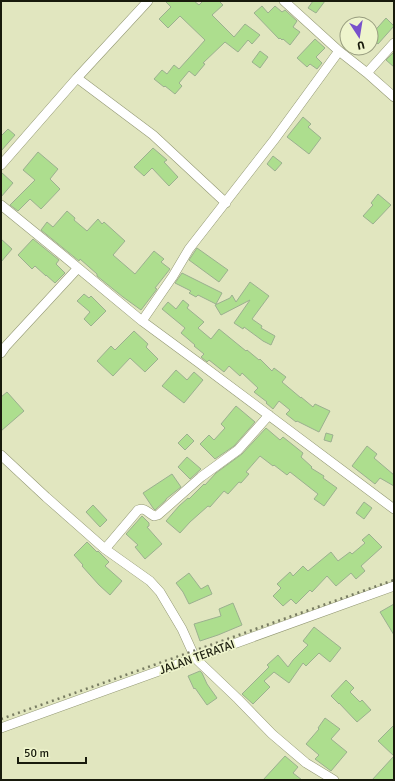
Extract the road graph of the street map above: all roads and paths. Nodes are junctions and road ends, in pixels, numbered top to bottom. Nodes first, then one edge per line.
1 (148, 1) edge
2 (284, 1) edge
3 (394, 43) edge
4 (339, 51) joint
5 (345, 56) edge
6 (367, 73) junction
7 (77, 78) junction
8 (394, 97) edge
9 (1, 165) edge
10 (226, 202) junction
11 (1, 205) edge
12 (78, 268) junction
13 (142, 321) junction
14 (1, 353) edge
15 (269, 415) junction
16 (1, 455) edge
17 (394, 509) edge
18 (105, 549) junction
19 (394, 586) edge
20 (195, 658) junction
21 (1, 728) edge
22 (334, 780) edge

1 - 7 street
2 - 4 street
3 - 6 street
4 - 10 street
5 - 6 street
6 - 8 street
7 - 9 street
7 - 10 street
10 - 13 street
11 - 12 street
12 - 13 street
12 - 14 street
13 - 15 street
15 - 17 street
15 - 18 street
16 - 18 street
18 - 20 street
19 - 20 street, JALAN TERATAI
20 - 21 street, JALAN TERATAI
20 - 22 street

